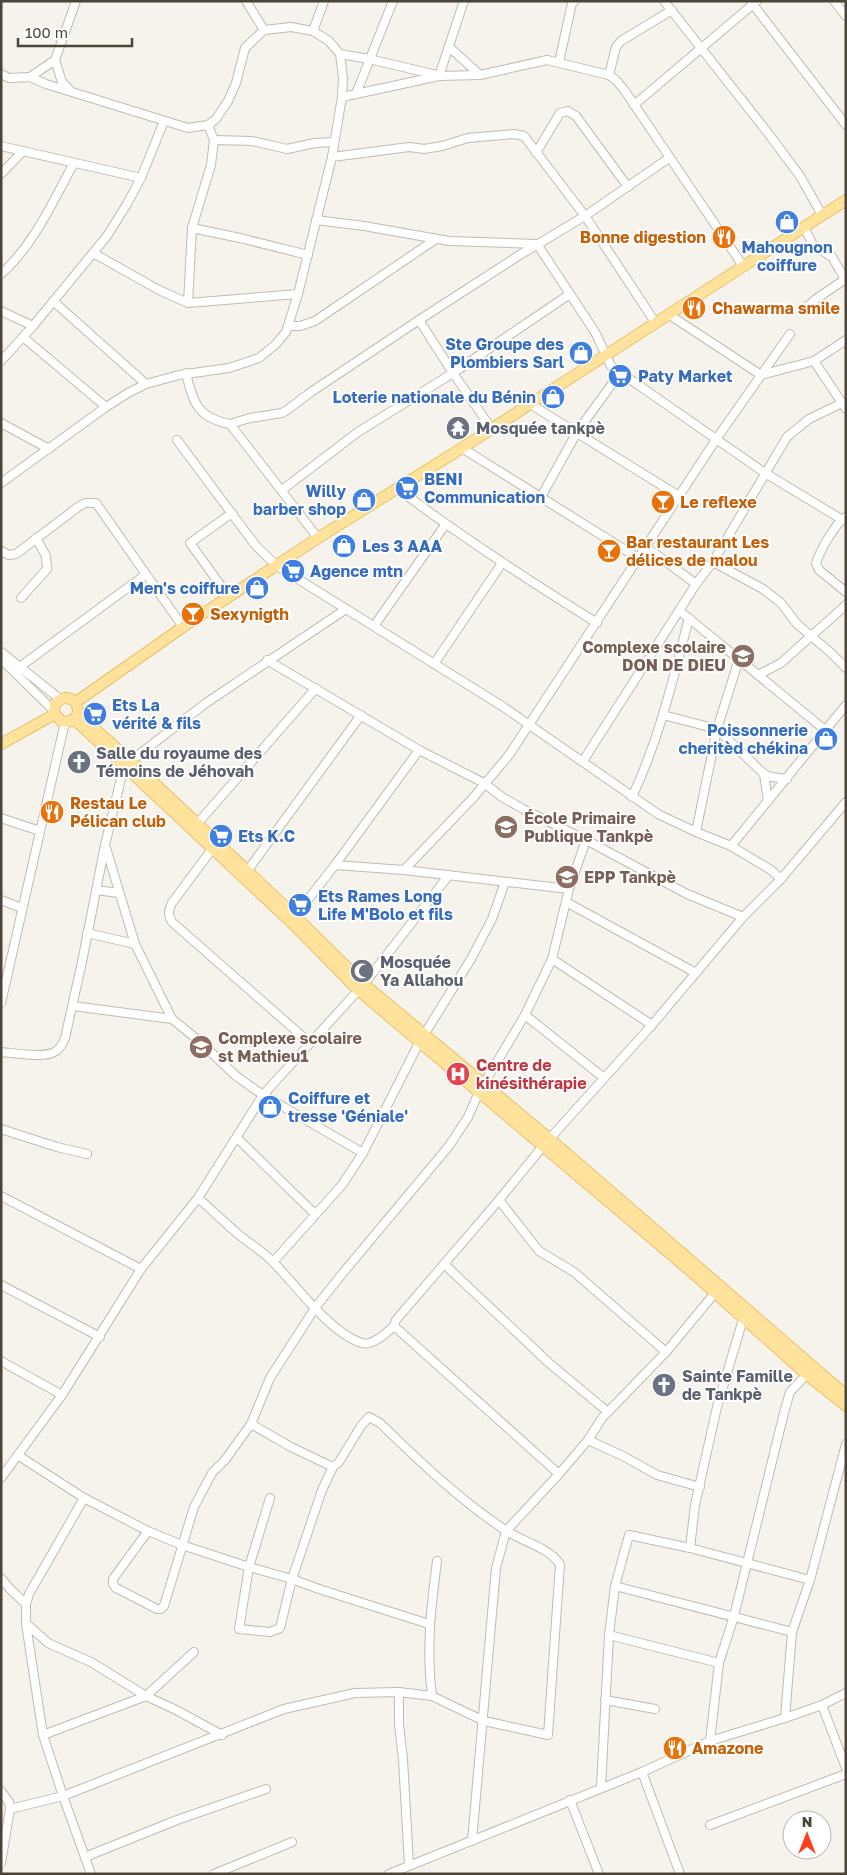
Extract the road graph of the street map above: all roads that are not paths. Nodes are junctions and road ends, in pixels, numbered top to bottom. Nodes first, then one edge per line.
1 (76, 1) edge
2 (246, 1) edge
3 (324, 1) edge
4 (393, 1) edge
5 (464, 1) edge
6 (664, 1) edge
7 (834, 1) edge
8 (571, 2) edge
9 (753, 2) edge
10 (843, 6) edge
11 (672, 10) junction
12 (846, 16) edge
13 (264, 30) junction
14 (313, 31) junction
15 (449, 47) junction
16 (702, 48) junction
17 (340, 54) junction
18 (369, 59) junction
19 (55, 60) junction
20 (559, 62) junction
21 (1, 74) edge
22 (480, 74) junction
23 (609, 75) junction
24 (439, 76) junction
25 (30, 77) junction
26 (69, 90) junction
27 (356, 94) junction
28 (342, 97) junction
29 (634, 105) junction
30 (164, 121) junction
31 (208, 125) junction
32 (846, 125) edge
33 (214, 140) junction
34 (334, 142) junction
35 (1, 146) edge
36 (24, 151) junction
37 (536, 153) junction
38 (332, 157) junction
39 (670, 158) junction
40 (74, 163) junction
41 (1, 174) edge
42 (141, 178) junction
43 (628, 187) junction
44 (846, 200) edge
45 (822, 215) junction
46 (586, 216) junction
47 (316, 220) junction
48 (804, 227) junction
49 (192, 228) junction
50 (436, 239) junction
51 (537, 244) junction
52 (93, 253) junction
53 (308, 255) junction
54 (5, 266) edge
55 (743, 266) junction
56 (1, 274) edge
57 (845, 280) edge
58 (298, 294) junction
59 (570, 294) junction
60 (53, 301) junction
61 (188, 303) junction
62 (804, 310) dead end
63 (1, 311) edge
64 (668, 314) junction
65 (419, 320) junction
66 (655, 322) junction
67 (33, 326) junction
68 (288, 326) junction
69 (790, 334) dead end
70 (23, 337) junction
71 (846, 340) edge
72 (607, 355) junction
73 (1, 360) edge
74 (814, 361) junction
75 (620, 373) junction
76 (186, 374) junction
77 (453, 374) junction
78 (761, 375) junction
79 (146, 384) junction
80 (530, 404) junction
81 (844, 406) edge
82 (106, 407) junction
83 (1, 423) edge
84 (230, 424) junction
85 (491, 428) junction
86 (577, 432) junction
87 (716, 438) junction
88 (177, 440) dead end
89 (462, 448) junction
90 (49, 449) junction
91 (765, 473) junction
92 (1, 484) edge
93 (397, 488) junction
94 (282, 490) junction
95 (679, 496) junction
96 (541, 497) junction
97 (232, 513) junction
98 (844, 518) edge
99 (445, 525) junction
100 (36, 538) junction
101 (318, 538) junction
102 (646, 547) junction
103 (1, 551) edge
104 (638, 558) junction
105 (713, 562) junction
106 (502, 564) junction
107 (277, 566) junction
108 (145, 575) junction
109 (696, 584) junction
110 (846, 592) edge
111 (229, 597) junction
112 (21, 598) dead end
113 (846, 605) edge
114 (346, 609) junction
115 (680, 611) junction
116 (689, 618) junction
117 (597, 623) junction
118 (374, 626) junction
119 (183, 627) junction
120 (813, 636) junction
121 (1, 652) edge
122 (1, 659) edge
123 (738, 659) junction
124 (267, 660) junction
125 (434, 664) junction
126 (21, 666) junction
127 (846, 668) edge
128 (758, 675) junction
129 (316, 688) junction
130 (60, 700) junction
131 (76, 702) junction
132 (846, 705) edge
133 (54, 713) junction
134 (361, 715) junction
135 (663, 715) junction
136 (72, 718) junction
137 (529, 724) junction
138 (717, 729) junction
139 (825, 730) junction
140 (1, 744) edge
141 (419, 750) junction
142 (583, 761) junction
143 (127, 763) junction
144 (764, 774) junction
145 (787, 778) junction
146 (484, 783) junction
147 (632, 797) junction
148 (768, 800) junction
149 (846, 802) edge
150 (1, 818) edge
151 (197, 824) junction
152 (40, 831) junction
153 (696, 832) junction
154 (586, 840) junction
155 (105, 845) junction
156 (731, 846) junction
157 (212, 849) junction
158 (335, 865) junction
159 (404, 870) junction
160 (244, 874) junction
161 (450, 875) junction
162 (781, 879) junction
163 (505, 882) junction
164 (569, 889) junction
165 (96, 890) junction
166 (119, 893) junction
167 (1, 900) edge
168 (566, 902) junction
169 (22, 908) junction
170 (295, 916) junction
171 (743, 917) junction
172 (87, 933) junction
173 (135, 944) junction
174 (552, 959) junction
175 (696, 973) junction
176 (4, 974) edge
177 (361, 987) junction
178 (1, 1003) edge
179 (73, 1006) junction
180 (525, 1015) junction
181 (172, 1019) junction
182 (652, 1025) junction
183 (422, 1039) junction
184 (310, 1043) junction
185 (1, 1052) edge
186 (604, 1078) junction
187 (482, 1088) junction
188 (263, 1095) junction
189 (1, 1129) edge
190 (237, 1138) junction
191 (546, 1142) junction
192 (363, 1153) junction
193 (87, 1154) dead end
194 (1, 1196) edge
195 (198, 1198) junction
196 (499, 1200) junction
197 (315, 1214) junction
198 (273, 1262) junction
199 (444, 1264) junction
200 (141, 1269) junction
201 (1, 1285) edge
202 (719, 1292) junction
203 (315, 1308) junction
204 (746, 1315) junction
205 (394, 1326) junction
206 (100, 1337) junction
207 (666, 1352) junction
208 (1, 1362) edge
209 (810, 1371) junction
210 (62, 1395) junction
211 (846, 1395) edge
212 (846, 1406) edge
213 (608, 1412) junction
214 (251, 1424) junction
215 (588, 1440) junction
216 (846, 1444) edge
217 (18, 1456) junction
218 (332, 1467) junction
219 (559, 1474) junction
220 (1, 1478) edge
221 (700, 1487) junction
222 (84, 1498) junction
223 (270, 1498) dead end
224 (148, 1531) junction
225 (506, 1531) junction
226 (182, 1545) junction
227 (690, 1548) junction
228 (437, 1561) dead end
229 (747, 1564) junction
230 (249, 1567) junction
231 (292, 1579) junction
232 (810, 1580) junction
233 (2, 1581) edge
234 (615, 1586) junction
235 (26, 1604) junction
236 (734, 1616) junction
237 (26, 1624) junction
238 (429, 1624) junction
239 (792, 1632) junction
240 (609, 1635) junction
241 (194, 1652) dead end
242 (719, 1663) junction
243 (399, 1692) junction
244 (846, 1693) edge
245 (146, 1696) junction
246 (432, 1696) junction
247 (605, 1700) junction
248 (822, 1704) junction
249 (655, 1710) dead end
250 (785, 1718) junction
251 (484, 1721) junction
252 (43, 1735) junction
253 (222, 1735) junction
254 (710, 1741) junction
255 (846, 1768) edge
256 (642, 1772) junction
257 (846, 1774) edge
258 (601, 1787) junction
259 (266, 1788) dead end
260 (1, 1791) edge
261 (62, 1796) junction
262 (570, 1800) junction
263 (10, 1809) junction
264 (710, 1825) dead end
265 (472, 1841) junction
266 (292, 1842) dead end
267 (85, 1857) junction
268 (1, 1863) edge
269 (409, 1865) junction
270 (91, 1874) edge
271 (214, 1874) edge
272 (389, 1874) edge
273 (599, 1874) edge
274 (680, 1874) edge

1 - 19 street
2 - 13 street
3 - 14 street
4 - 18 street
5 - 15 street
6 - 11 street
7 - 10 street
8 - 20 street
9 - 16 street
9 - 32 street
10 - 12 street
11 - 16 street
11 - 23 street
13 - 14 street
13 - 31 street
14 - 17 street
15 - 22 street
15 - 24 street
16 - 29 street
16 - 45 street
17 - 18 street
17 - 28 street
18 - 24 street
18 - 27 street
19 - 25 street
19 - 26 street
20 - 22 street
20 - 23 street
21 - 25 street
22 - 24 street
23 - 29 street
24 - 27 street
25 - 26 street
26 - 30 street
27 - 28 street
28 - 34 street
29 - 39 street
30 - 31 street
30 - 42 street
31 - 33 street
33 - 34 street
33 - 49 street
34 - 38 street
35 - 36 street
36 - 40 street
36 - 41 street
37 - 38 street
37 - 43 street
37 - 46 street
38 - 47 street
39 - 43 street
39 - 55 street
40 - 42 street
40 - 54 street
42 - 52 street
43 - 46 street
44 - 45 main road
45 - 48 main road
46 - 51 street
46 - 66 street
47 - 50 street
47 - 53 street
48 - 55 main road
48 - 57 street
49 - 53 street
49 - 61 street
50 - 51 street
50 - 68 street
51 - 59 street
51 - 65 street
52 - 60 street
52 - 61 street
53 - 58 street
54 - 56 street
55 - 64 main road
57 - 62 street
58 - 61 street
58 - 68 street
59 - 72 street
59 - 77 street
60 - 67 street
60 - 79 street
63 - 67 street
64 - 66 main road
64 - 78 street
65 - 77 street
65 - 84 street
66 - 72 main road
67 - 70 street
68 - 76 street
69 - 78 street
70 - 73 street
70 - 82 street
71 - 74 street
72 - 75 street
72 - 80 main road
74 - 78 street
74 - 81 street
75 - 86 street
75 - 87 street
76 - 79 street
76 - 84 street
77 - 85 street
77 - 94 street
78 - 87 street
79 - 82 street
80 - 85 main road
80 - 86 street
81 - 91 street
82 - 90 street
83 - 90 street
84 - 94 street
85 - 89 main road
86 - 95 street
86 - 96 street
87 - 91 street
87 - 95 street
88 - 97 street
89 - 93 main road
89 - 96 street
90 - 92 street
91 - 98 street
91 - 105 street
93 - 99 street
93 - 101 main road
94 - 101 street
95 - 102 street
96 - 104 street
97 - 107 street
97 - 111 street
98 - 110 street
99 - 106 street
99 - 118 street
100 - 103 street
100 - 108 street
100 - 112 street
101 - 107 main road
102 - 104 street
102 - 109 street
104 - 117 street
105 - 109 street
105 - 120 street
106 - 117 street
106 - 125 street
107 - 111 main road
107 - 114 street
108 - 119 street
108 - 126 street
109 - 115 street
111 - 119 main road
113 - 120 street
114 - 118 street
114 - 124 street
115 - 116 street
115 - 142 street
116 - 123 street
116 - 135 street
117 - 137 street
118 - 125 street
119 - 131 main road
120 - 127 street
120 - 128 street
121 - 126 street
122 - 133 street
123 - 128 street
123 - 138 street
124 - 129 street
124 - 143 street
125 - 137 street
126 - 130 street
128 - 139 street
129 - 134 street
129 - 151 street
130 - 131 main road
130 - 133 main road
131 - 136 main road
132 - 139 street
133 - 136 main road
133 - 140 main road
134 - 141 street
134 - 160 street
135 - 138 street
135 - 147 street
136 - 143 main road
136 - 152 street
137 - 142 street
137 - 146 street
138 - 144 street
138 - 153 street
139 - 145 street
141 - 146 street
141 - 158 street
142 - 147 street
143 - 151 main road
143 - 155 street
143 - 157 main road
144 - 145 street
144 - 148 street
145 - 148 street
146 - 154 street
146 - 159 street
147 - 153 street
148 - 156 street
149 - 162 street
150 - 152 street
151 - 160 main road
152 - 169 street
153 - 156 street
154 - 164 street
154 - 171 street
155 - 165 street
155 - 166 street
156 - 162 street
157 - 160 main road
157 - 184 street
158 - 159 street
158 - 170 street
159 - 161 street
160 - 170 main road
160 - 177 main road
161 - 163 street
161 - 177 street
162 - 171 street
163 - 164 street
163 - 183 street
164 - 168 street
165 - 166 street
165 - 172 street
166 - 173 street
167 - 169 street
168 - 174 street
168 - 175 street
169 - 176 street
170 - 177 main road
171 - 175 street
172 - 173 street
172 - 179 street
173 - 181 street
174 - 180 street
174 - 182 street
175 - 182 street
176 - 178 street
177 - 183 main road
177 - 184 street
179 - 181 street
179 - 185 street
180 - 186 street
180 - 187 street
181 - 188 street
182 - 186 street
183 - 187 main road
183 - 192 street
184 - 188 street
186 - 191 street
187 - 191 main road
187 - 203 street
188 - 190 street
188 - 192 street
189 - 193 street
190 - 195 street
190 - 197 street
191 - 196 street
191 - 202 main road
192 - 197 street
194 - 200 street
195 - 198 street
195 - 200 street
196 - 199 street
196 - 207 street
197 - 198 street
198 - 203 street
199 - 205 street
199 - 213 street
200 - 206 street
201 - 206 street
202 - 204 main road
202 - 207 street
203 - 205 street
203 - 214 street
204 - 209 main road
204 - 221 street
205 - 219 street
206 - 210 street
207 - 213 street
208 - 210 street
209 - 211 main road
209 - 212 main road
209 - 229 street
210 - 217 street
213 - 215 street
214 - 218 street
214 - 226 street
215 - 219 street
215 - 221 street
216 - 232 street
217 - 220 street
217 - 222 street
218 - 225 street
218 - 231 street
219 - 225 street
221 - 227 street
222 - 224 street
222 - 235 street
223 - 230 street
224 - 226 street
224 - 226 street
225 - 251 street
225 - 251 street
226 - 230 street
227 - 229 street
227 - 234 street
228 - 238 street
229 - 232 street
229 - 236 street
230 - 231 street
230 - 231 street
231 - 238 street
232 - 239 street
233 - 235 street
234 - 236 street
234 - 240 street
235 - 237 street
236 - 239 street
236 - 242 street
237 - 245 street
237 - 252 street
238 - 246 street
239 - 250 street
240 - 242 street
240 - 247 street
241 - 245 street
242 - 254 street
243 - 246 street
243 - 253 street
243 - 269 street
244 - 248 street
245 - 252 street
245 - 253 street
246 - 251 street
247 - 249 street
247 - 258 street
248 - 250 street
248 - 255 street
250 - 254 street
251 - 265 street
252 - 261 street
253 - 261 street
254 - 256 street
256 - 258 street
256 - 274 street
257 - 264 street
258 - 262 street
259 - 267 street
260 - 263 street
261 - 263 street
261 - 267 street
262 - 265 street
262 - 273 street
263 - 268 street
265 - 269 street
266 - 271 street
267 - 270 street
269 - 272 street

